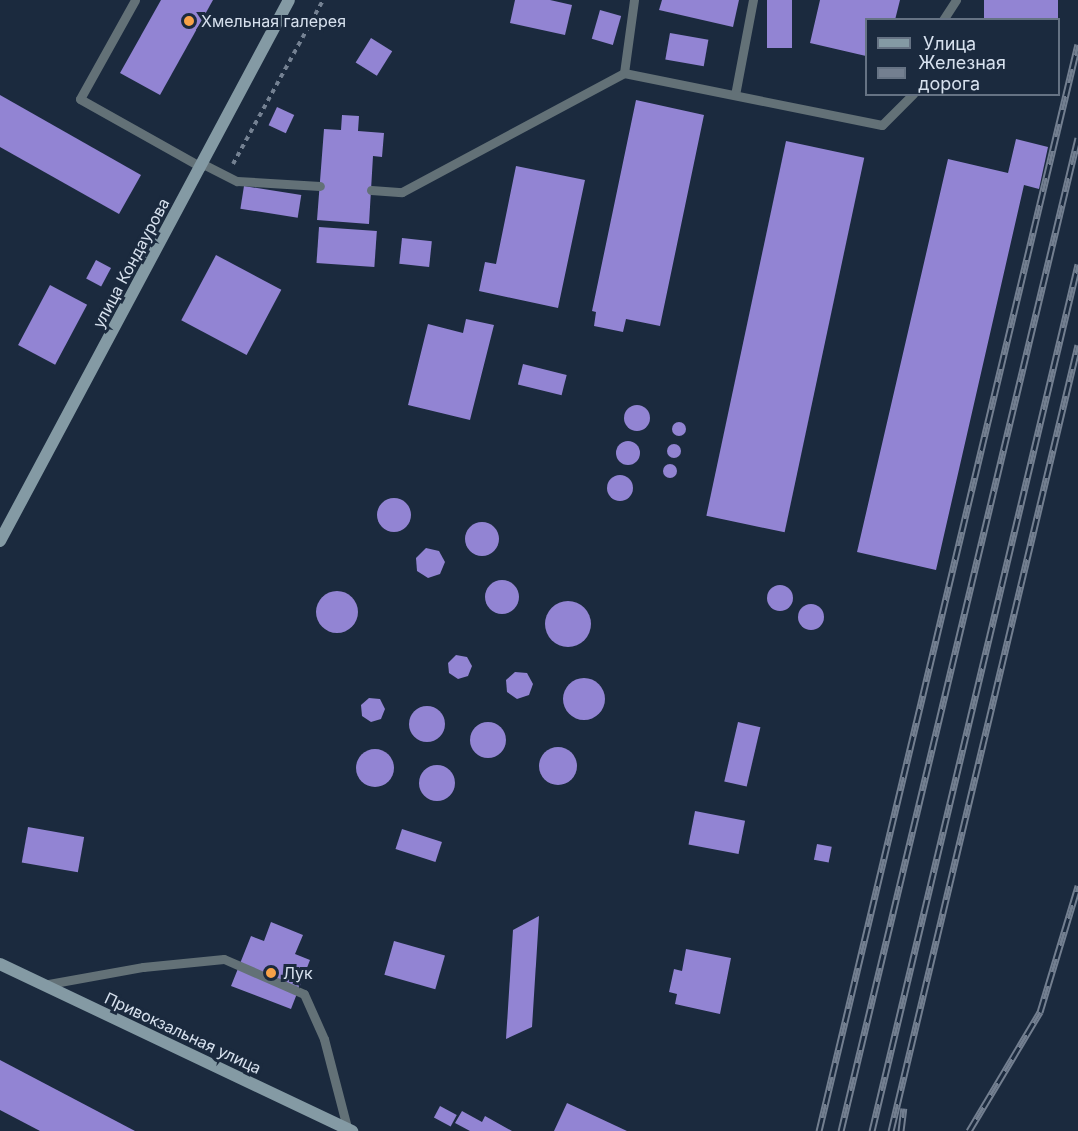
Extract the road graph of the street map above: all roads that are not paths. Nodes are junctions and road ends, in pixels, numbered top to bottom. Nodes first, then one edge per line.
1 (135, 0) edge
2 (289, 0) edge
3 (634, 0) edge
4 (753, 0) edge
5 (956, 0) edge
6 (944, 18) edge
7 (624, 72) junction
8 (735, 95) junction
9 (911, 96) edge
10 (202, 165) junction
11 (320, 186) dead end
12 (371, 190) dead end
13 (0, 542) edge
14 (0, 964) edge
15 (43, 985) junction
16 (349, 1129) edge

1 - 10 lane
2 - 10 street, улица Кондаурова
3 - 7 lane
4 - 8 lane
5 - 6 lane
7 - 8 lane
7 - 12 lane
8 - 9 lane
10 - 11 lane
10 - 13 street, улица Кондаурова
14 - 15 street, Привокзальная улица
15 - 16 street, Привокзальная улица
15 - 16 lane

